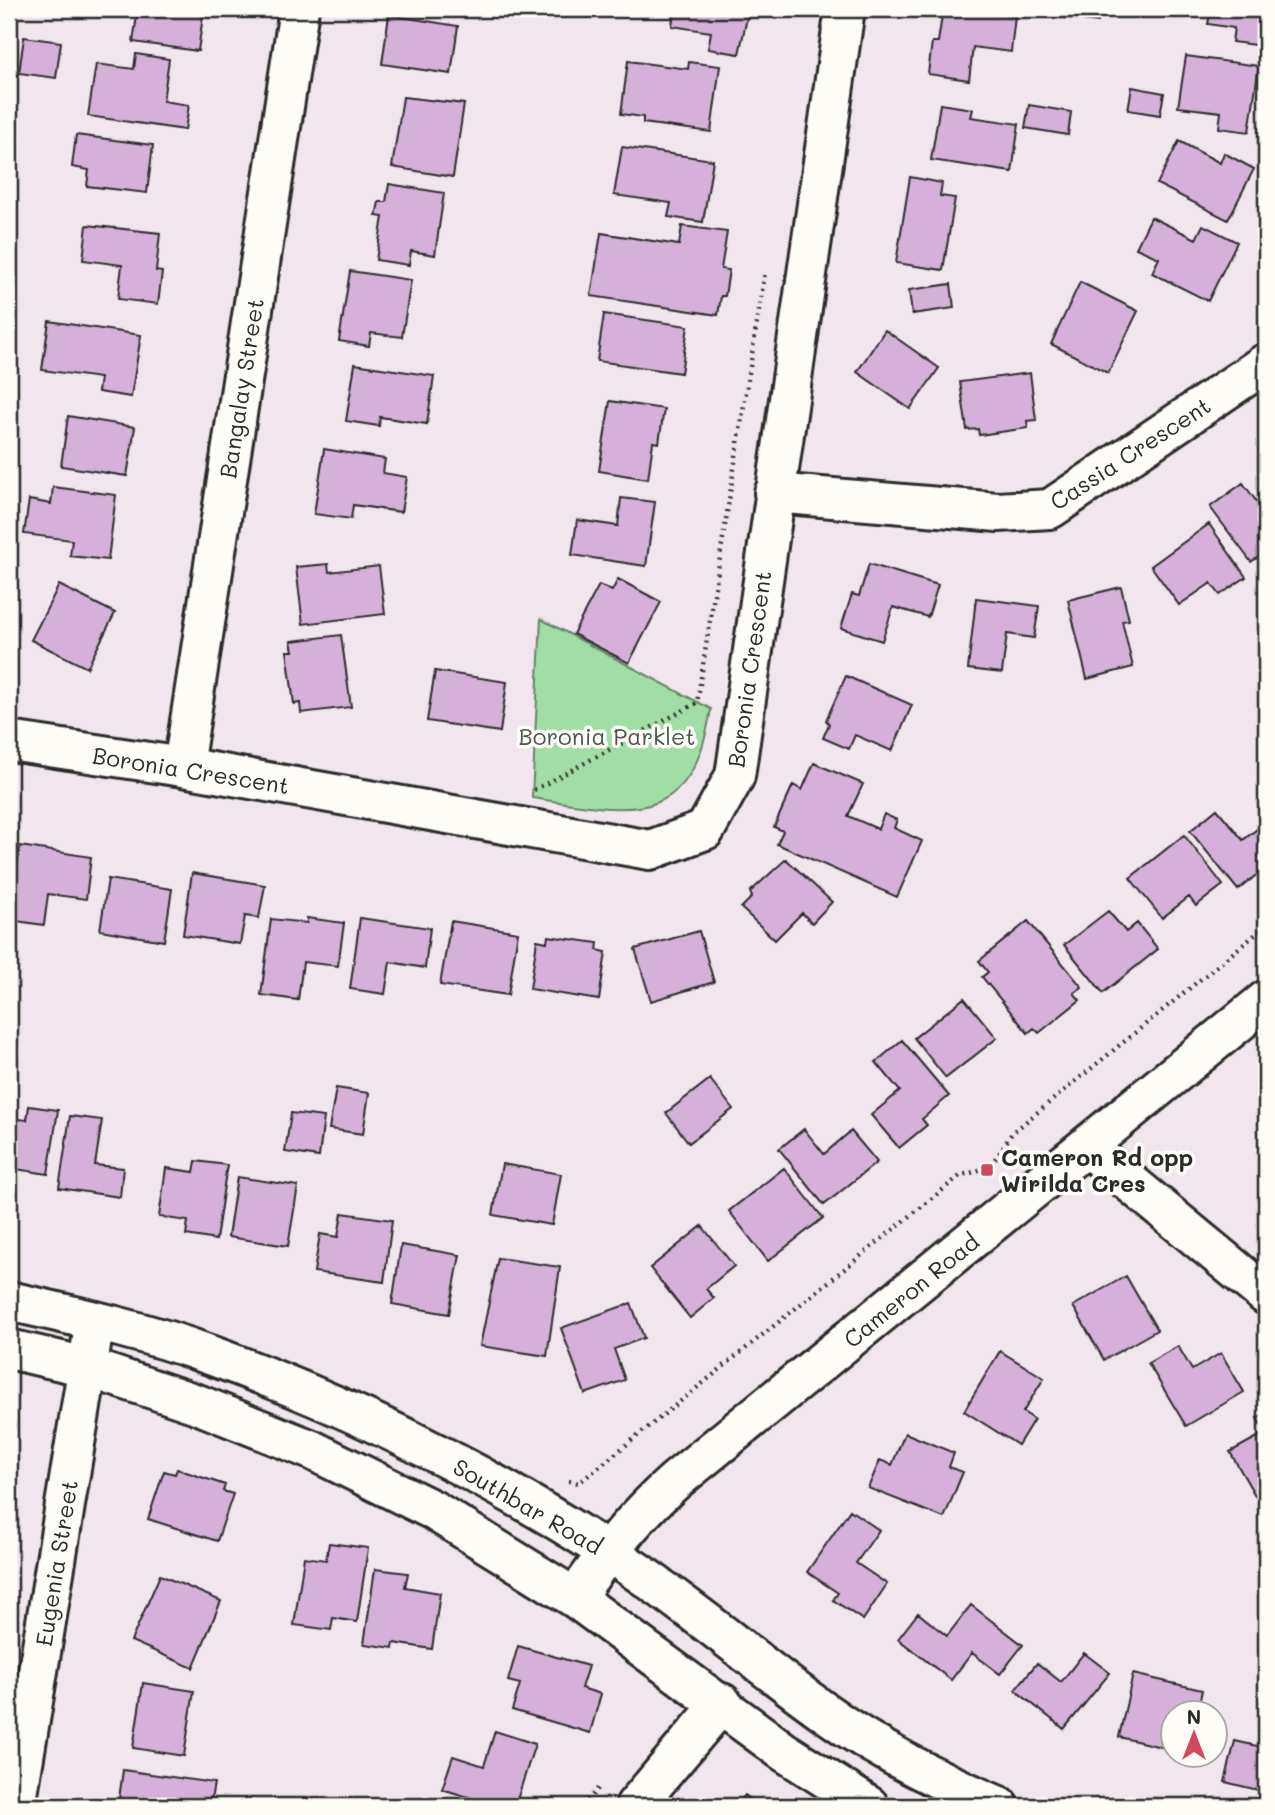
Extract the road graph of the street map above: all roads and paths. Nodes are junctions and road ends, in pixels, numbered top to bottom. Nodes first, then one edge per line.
1 (299, 9) edge
2 (845, 9) edge
3 (765, 270) dead end
4 (1266, 363) edge
5 (774, 494) junction
6 (9, 741) edge
7 (183, 767) junction
8 (528, 794) dead end
9 (1266, 926) edge
10 (1266, 1000) edge
11 (1087, 1147) junction
12 (1266, 1295) edge
13 (9, 1301) edge
14 (95, 1321) junction
15 (9, 1349) edge
16 (87, 1367) junction
17 (562, 1478) dead end
18 (606, 1552) junction
19 (575, 1598) junction
20 (722, 1703) junction
21 (16, 1806) edge
22 (635, 1806) edge
23 (869, 1806) edge
24 (999, 1806) edge

1 - 7 street, Bangalay Street
2 - 5 street, Boronia Crescent
3 - 8 path
4 - 5 street, Cassia Crescent
5 - 7 street, Boronia Crescent
6 - 7 street, Boronia Crescent
9 - 17 path
10 - 11 street, Cameron Road
11 - 12 street
11 - 18 street, Cameron Road
13 - 14 street, Southbar Road
14 - 16 street, Eugenia Street
14 - 18 street, Southbar Road
15 - 16 street
16 - 19 street
16 - 21 street, Eugenia Street
18 - 19 street, Cameron Road
18 - 24 street, Southbar Road
19 - 20 street
20 - 22 street
20 - 23 street

